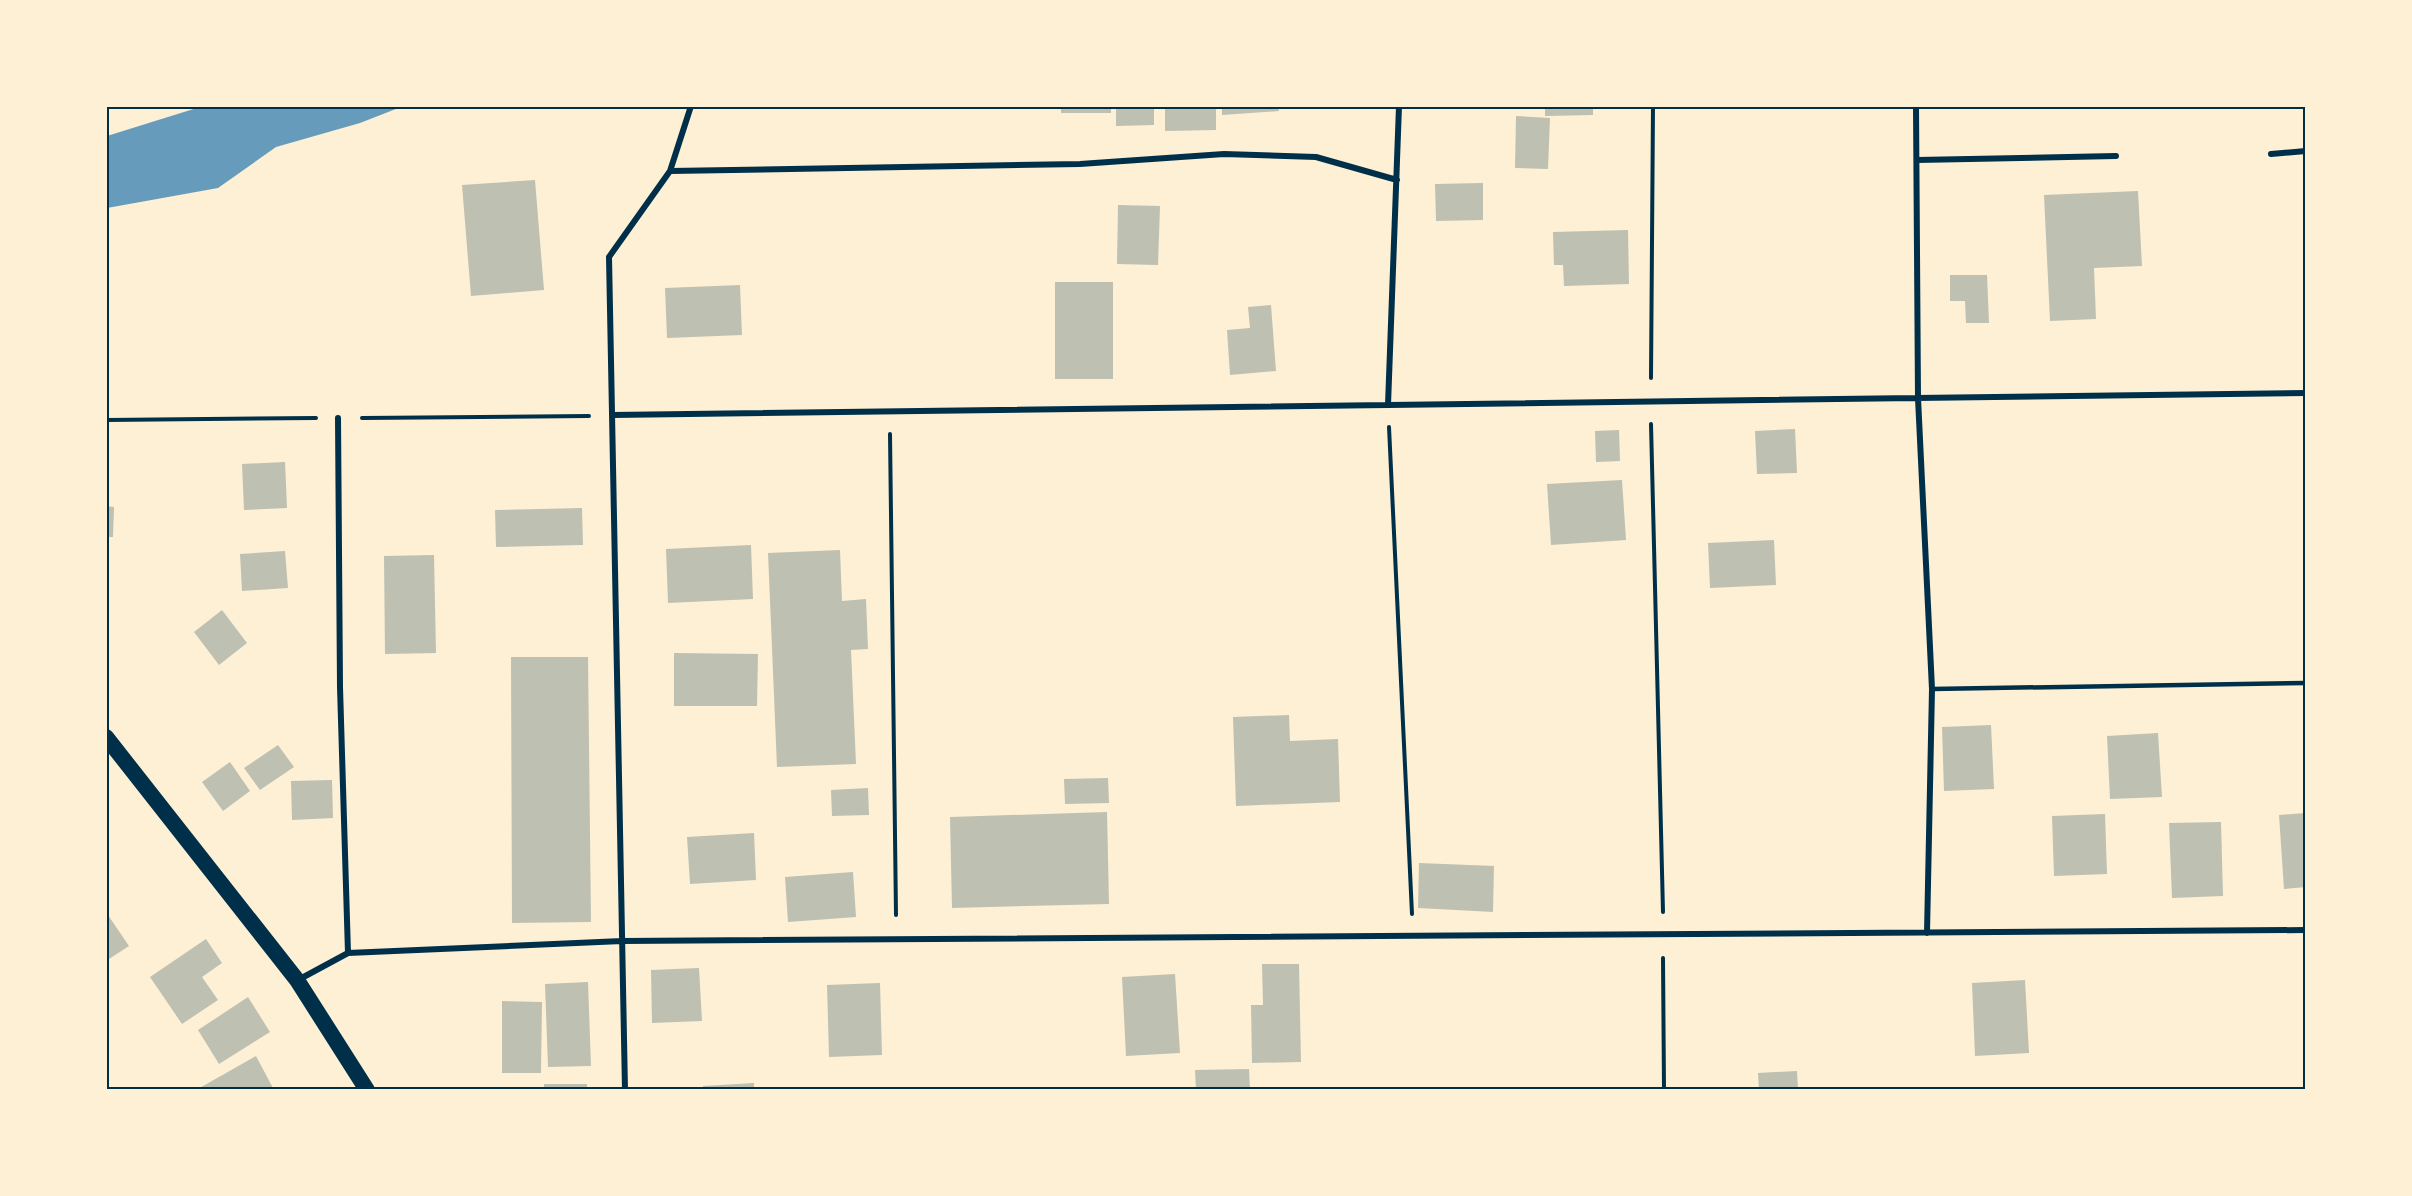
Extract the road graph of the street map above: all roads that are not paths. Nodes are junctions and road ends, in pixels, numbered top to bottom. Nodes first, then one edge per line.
1 (690, 106) edge
2 (1400, 106) edge
3 (1917, 106) edge
4 (2306, 151) edge
5 (2271, 154) dead end
6 (2115, 156) dead end
7 (1917, 160) junction
8 (670, 171) junction
9 (1397, 180) junction
10 (2306, 393) edge
11 (1918, 398) junction
12 (1388, 405) junction
13 (612, 416) junction
14 (338, 418) dead end
15 (2306, 683) edge
16 (1932, 689) junction
17 (106, 737) edge
18 (2306, 930) edge
19 (1927, 933) junction
20 (622, 941) junction
21 (348, 953) junction
22 (297, 980) junction
23 (367, 1089) edge
24 (625, 1089) edge

1 - 8 street
2 - 9 street
3 - 7 street
4 - 5 street
6 - 7 street
7 - 11 street
8 - 9 street
8 - 13 street
9 - 12 street
10 - 11 street
11 - 12 street
11 - 16 street
12 - 13 street
13 - 20 street
14 - 21 street
15 - 16 lane
16 - 19 street
17 - 22 highway
18 - 19 street
19 - 20 street
20 - 21 street
20 - 24 street
21 - 22 street
22 - 23 highway

